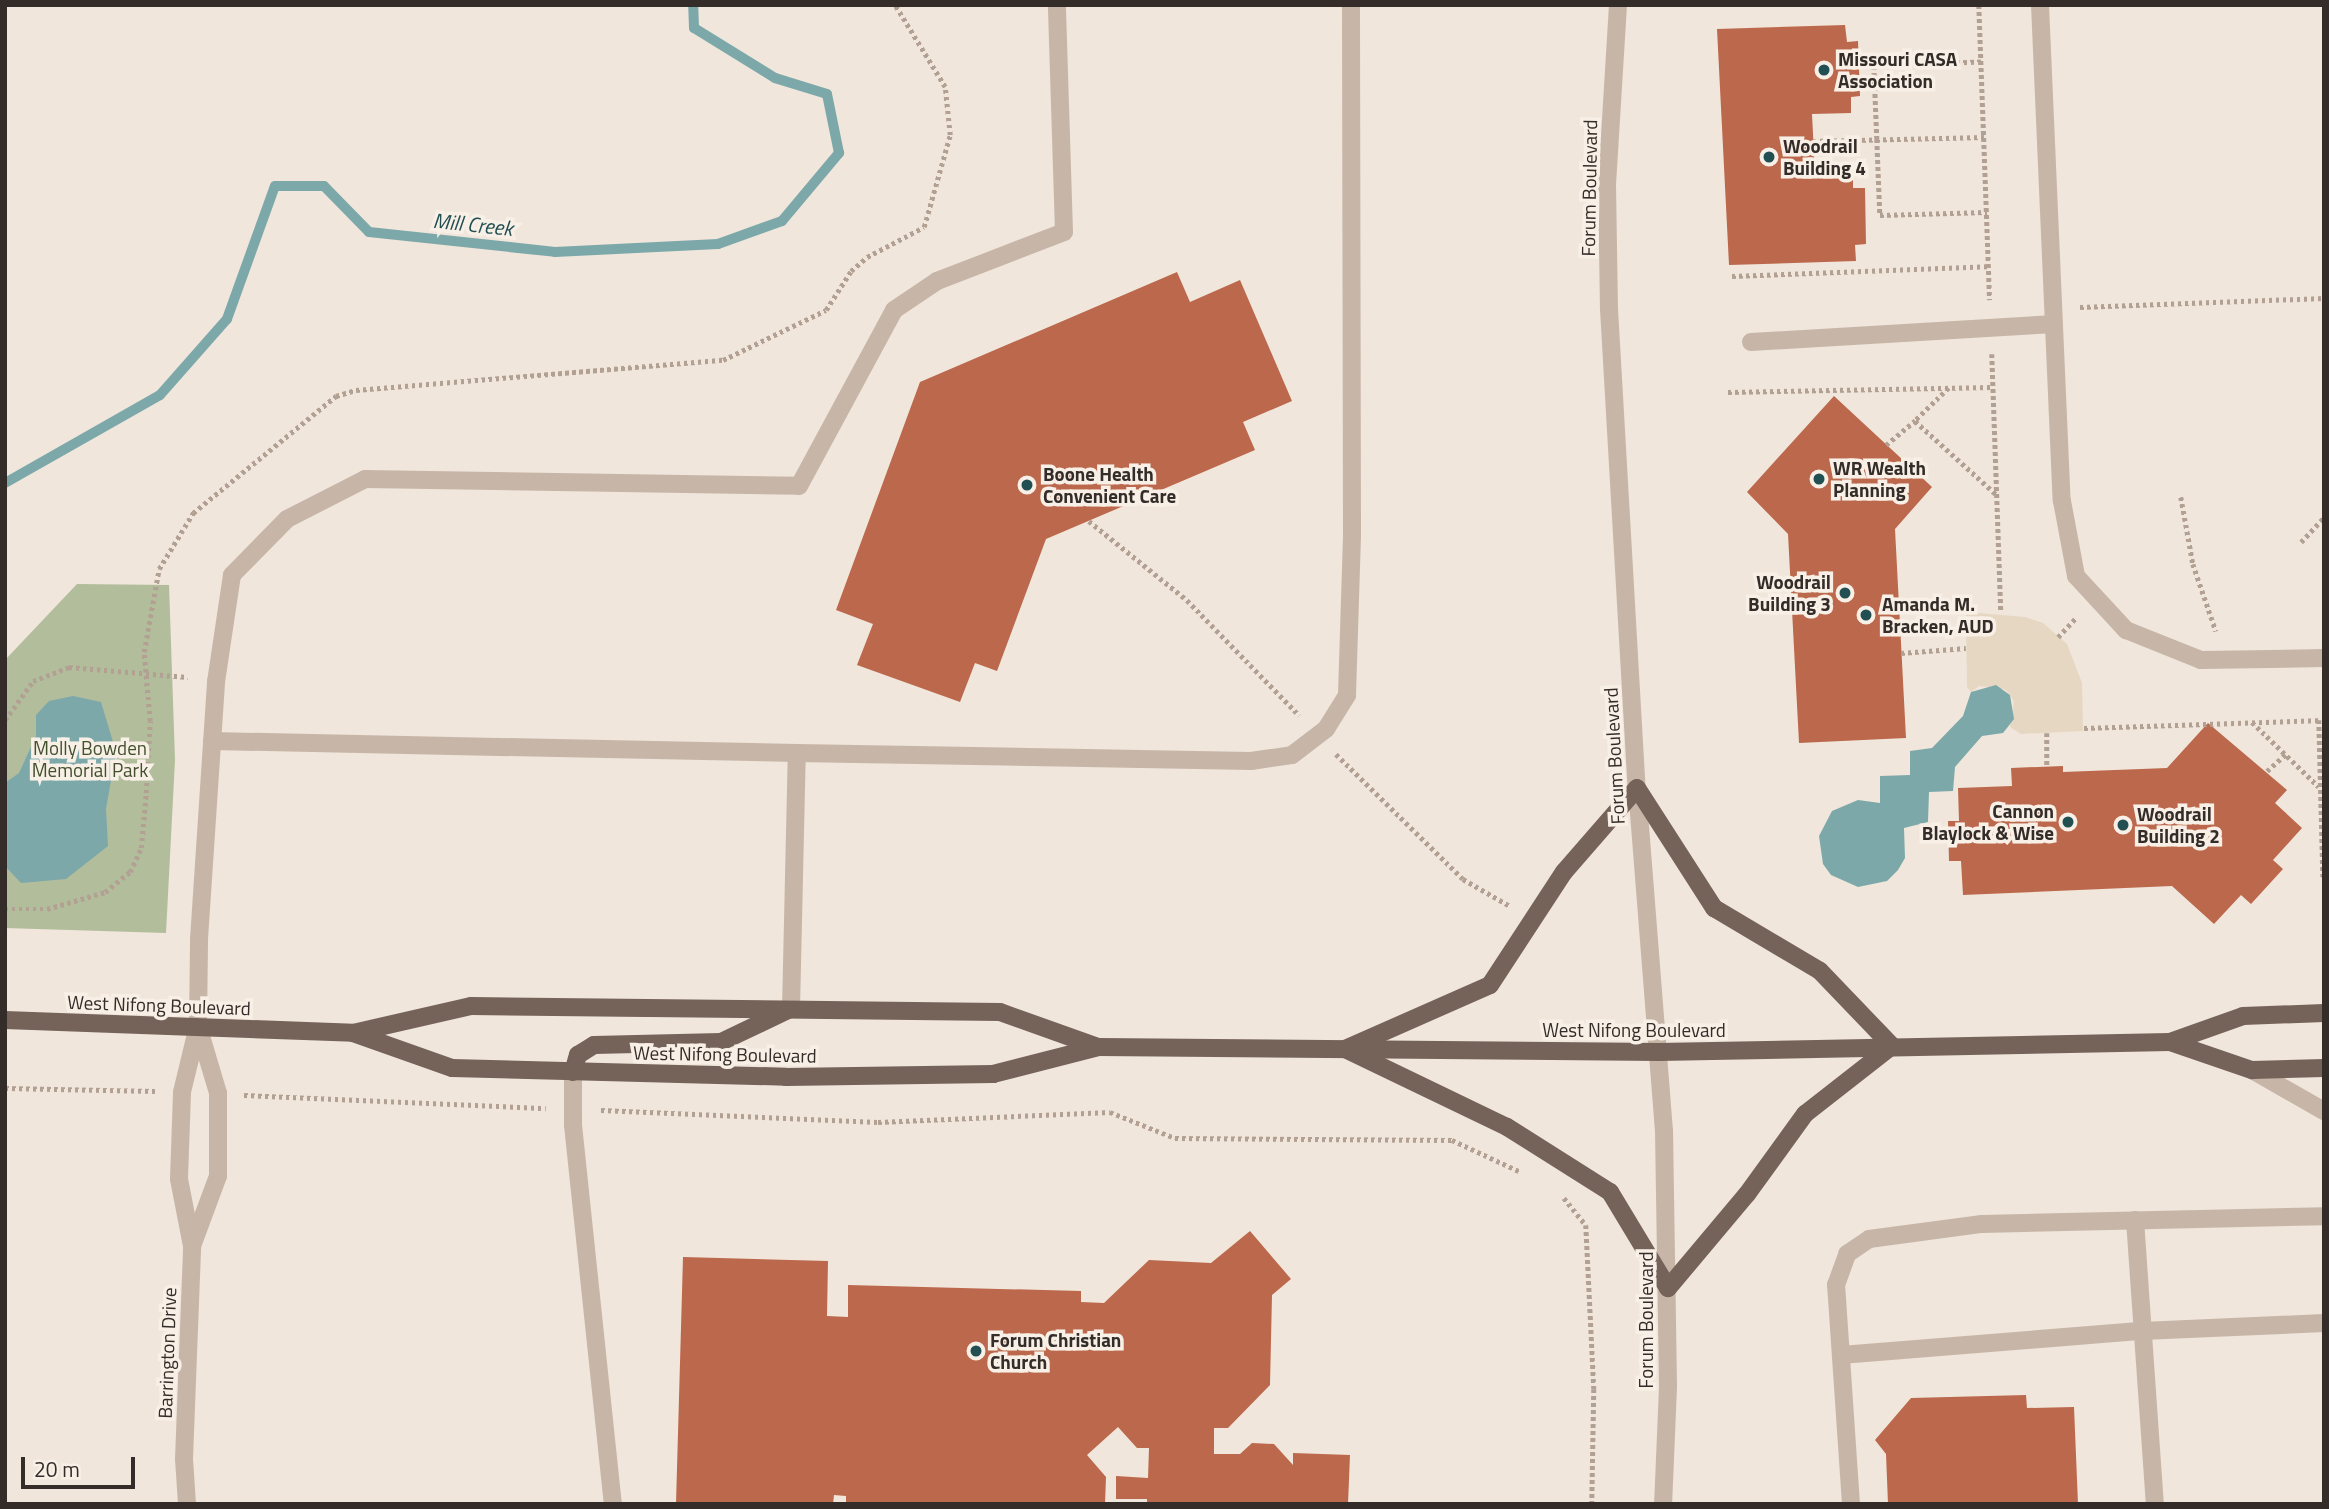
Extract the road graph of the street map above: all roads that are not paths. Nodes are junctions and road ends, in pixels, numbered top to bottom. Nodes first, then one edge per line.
1 (1056, 5) edge
2 (1351, 5) edge
3 (1618, 5) edge
4 (2040, 5) edge
5 (2051, 316) junction
6 (1751, 342) dead end
7 (2324, 659) edge
8 (212, 741) junction
9 (797, 753) junction
10 (1637, 788) junction
11 (791, 1009) junction
12 (2324, 1013) edge
13 (5, 1020) edge
14 (198, 1026) junction
15 (353, 1033) junction
16 (2170, 1042) junction
17 (1892, 1046) junction
18 (1099, 1047) junction
19 (1345, 1049) junction
20 (1659, 1052) junction
21 (2324, 1068) edge
22 (2252, 1070) junction
23 (573, 1072) junction
24 (2324, 1111) edge
25 (2324, 1216) edge
26 (2135, 1220) junction
27 (192, 1246) junction
28 (1668, 1288) junction
29 (2324, 1323) edge
30 (2142, 1331) junction
31 (1841, 1355) junction
32 (187, 1504) edge
33 (613, 1504) edge
34 (1663, 1504) edge
35 (1850, 1504) edge
36 (2155, 1504) edge

1 - 8 street
2 - 9 street
3 - 10 street, Forum Boulevard
4 - 5 street
5 - 6 street
5 - 7 street
8 - 9 street
8 - 14 street
9 - 11 street
10 - 17 main road
10 - 19 main road
10 - 20 street, Forum Boulevard
11 - 15 main road, West Nifong Boulevard
11 - 18 main road, West Nifong Boulevard
11 - 23 main road
12 - 16 main road, West Nifong Boulevard
13 - 14 main road, West Nifong Boulevard
14 - 15 main road, West Nifong Boulevard
14 - 27 street, Barrington Drive
14 - 27 street, Barrington Drive
15 - 23 main road, West Nifong Boulevard
16 - 17 main road, West Nifong Boulevard
16 - 22 main road, West Nifong Boulevard
17 - 20 main road, West Nifong Boulevard
17 - 28 main road
18 - 19 main road, West Nifong Boulevard
18 - 23 main road, West Nifong Boulevard
19 - 20 main road, West Nifong Boulevard
19 - 28 main road
20 - 28 street, Forum Boulevard
21 - 22 main road, West Nifong Boulevard
22 - 24 street
23 - 33 street
25 - 26 street
26 - 30 street
26 - 31 street
27 - 32 street, Barrington Drive
28 - 34 street, Forum Boulevard
29 - 30 street
30 - 31 street
30 - 36 street
31 - 35 street

